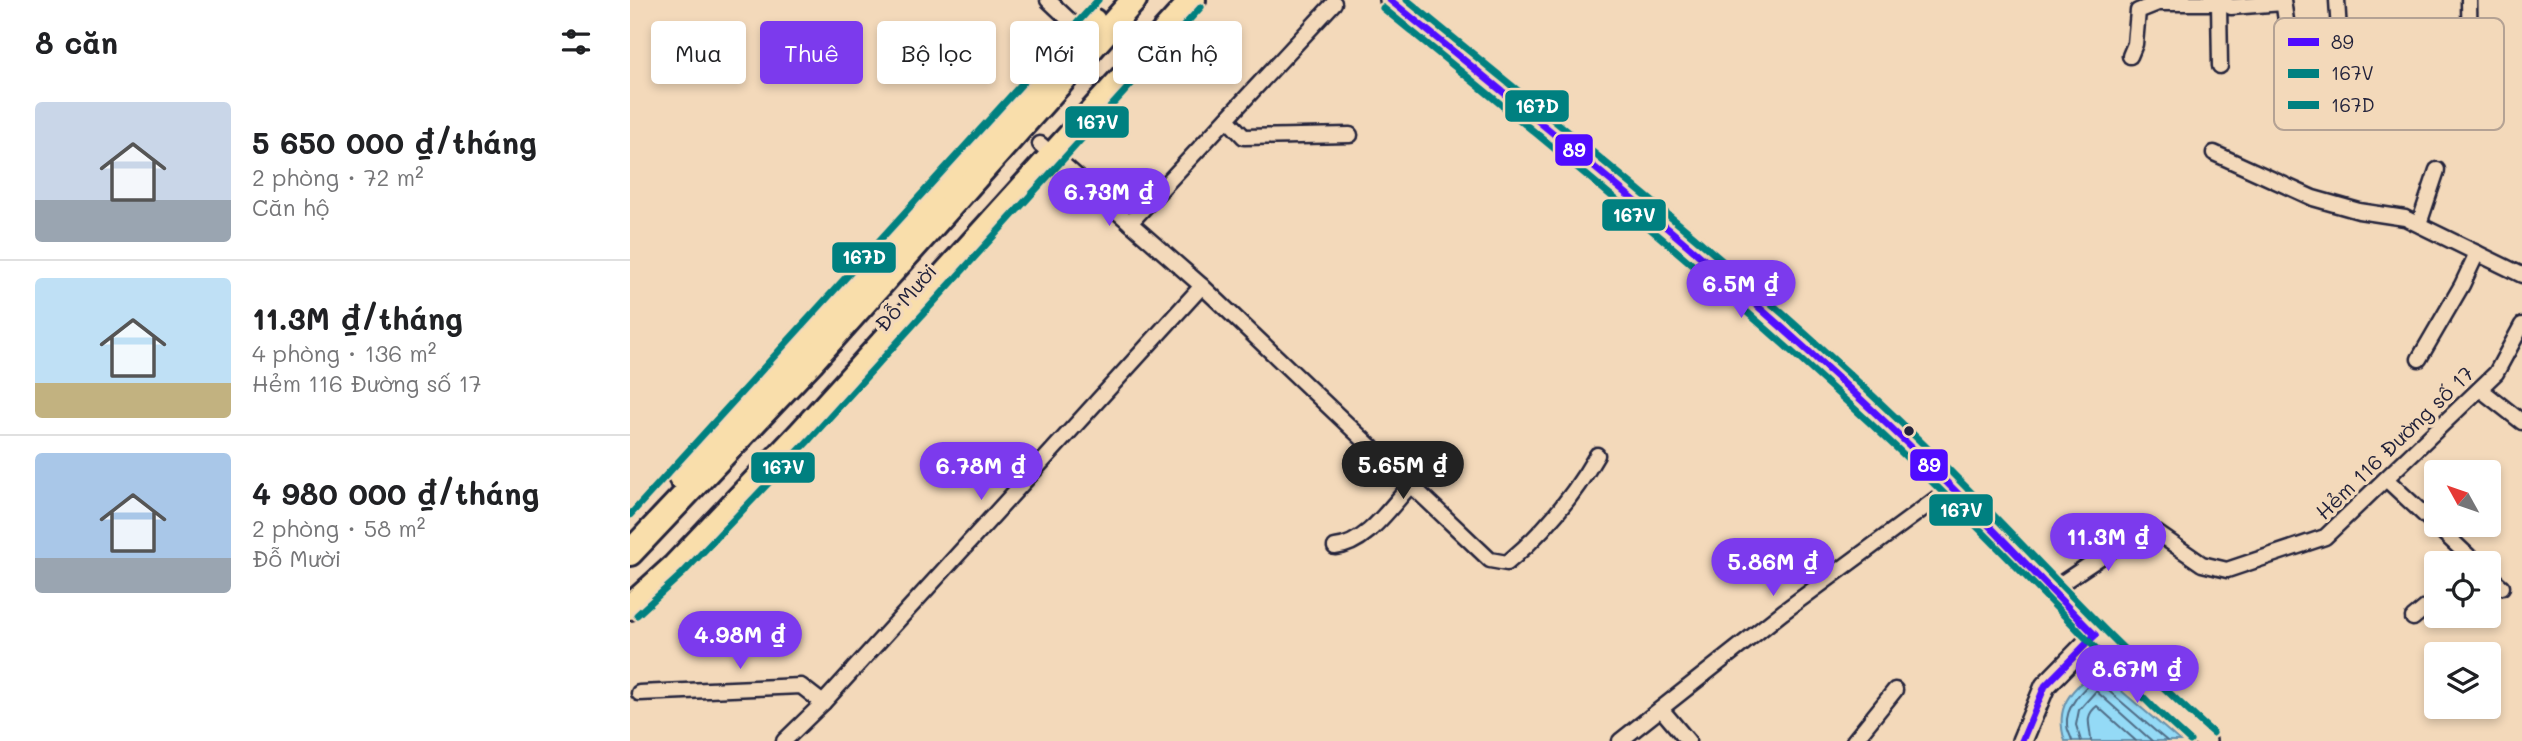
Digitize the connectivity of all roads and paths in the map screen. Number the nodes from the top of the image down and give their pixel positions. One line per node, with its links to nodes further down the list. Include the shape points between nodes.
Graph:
1 (1048, 0): 14 (street)
2 (1112, 0): 15 (highway)
3 (1134, 0): 40 (highway, Đỗ Mười, via 811,362)
4 (1173, 0): 21 (highway, Đỗ Mười)
5 (1193, 0): 21 (highway, Đỗ Mười)
6 (1390, 0): 36 (street, via 1625,191 1786,332)
7 (2337, 0): 12 (street)
8 (2469, 0): 13 (street)
9 (2283, 2): 10 (street, via 2231,7)
10 (2220, 3): 16 (street, via 2158,3 2138,11); 17 (street)
11 (1334, 4): 19 (street)
12 (2338, 18)
13 (2469, 18)
14 (1070, 21)
15 (1094, 21)
16 (2130, 56)
17 (2220, 66)
18 (1037, 84): 37 (highway)
19 (1227, 119): 20 (street, via 1244,137); 24 (street)
20 (1350, 135)
21 (1045, 149): 24 (street); 41 (highway, Đỗ Mười, via 847,364); 43 (highway, Đỗ Mười, via 801,433)
22 (2214, 153): 25 (street, via 2313,198)
23 (2437, 170): 25 (street)
24 (1130, 223): 28 (street)
25 (2419, 224): 26 (street)
26 (2477, 253): 27 (street); 30 (street)
27 (2522, 275)
28 (1202, 286): 35 (street); 49 (street)
29 (2522, 325): 31 (street, Hẻm 116 Đường số 17, via 2510,352)
30 (2419, 359)
31 (2480, 389): 32 (street); 34 (street, Hẻm 116 Đường số 17)
32 (2522, 422)
33 (1597, 455): 35 (street, via 1529,545 1507,563 1490,560)
34 (2386, 479): 39 (street); 42 (street, Hẻm 116 Đường số 17, via 2325,537 2227,570 2202,564 2147,526)
35 (1411, 485): 38 (street, via 1359,539)
36 (1951, 488): 42 (street); 50 (street)
37 (630, 531)
38 (1335, 547)
39 (2463, 551)
40 (630, 553)
41 (630, 587)
42 (2050, 590): 46 (street)
43 (630, 607)
44 (2424, 609): 45 (street)
45 (2413, 618)
46 (2095, 635): 55 (street, via 2045,686); 56 (street)
47 (1895, 690): 54 (street)
48 (639, 693): 49 (street, via 801,686)
49 (823, 703): 51 (street)
50 (1661, 709): 52 (street); 53 (street)
51 (784, 741)
52 (1620, 741)
53 (1688, 741)
54 (1854, 741)
55 (2022, 741)
56 (2206, 741)

